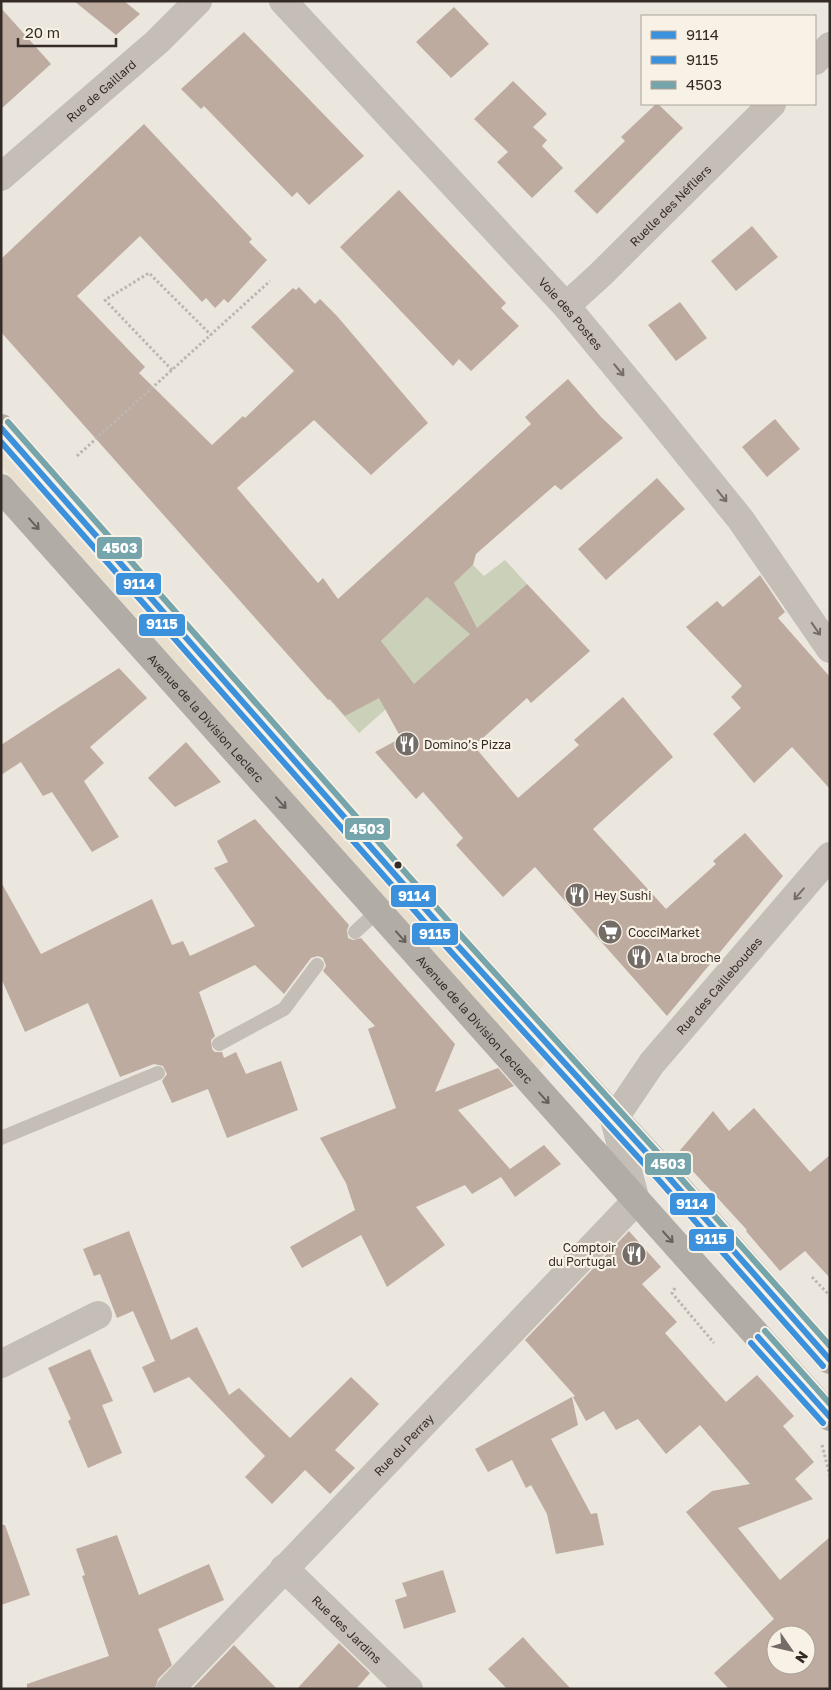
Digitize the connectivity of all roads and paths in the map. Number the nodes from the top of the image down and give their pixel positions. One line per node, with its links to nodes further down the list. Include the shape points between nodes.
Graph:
1 (198, 1): 6 (street, Rue de Gaillard, via 157,42)
2 (283, 1): 8 (street, Voie des Postes)
3 (830, 46): 4 (street)
4 (816, 60)
5 (771, 105): 8 (street, Ruelle des Néfliers)
6 (1, 178)
7 (270, 281): 9 (path)
8 (566, 306): 14 (street, Voie des Postes, one-way to 14, via 740,520)
9 (211, 335): 10 (path); 10 (path, via 149,273 105,300)
10 (172, 370): 12 (path)
11 (1, 428): 21 (main road)
12 (77, 456)
13 (1, 488): 16 (main road, Avenue de la Division Leclerc, one-way to 16)
14 (830, 649)
15 (830, 856): 21 (street, Rue des Cailleboudes, one-way to 21, via 652,1063)
16 (378, 911): 17 (lane); 23 (main road, Avenue de la Division Leclerc, one-way to 23)
17 (355, 932)
18 (317, 965): 19 (lane, via 284,1009)
19 (219, 1044)
20 (158, 1073): 22 (lane)
21 (614, 1119): 23 (street); 29 (main road)
22 (1, 1138)
23 (636, 1201): 31 (main road, Avenue de la Division Leclerc, one-way to 31); 32 (street, Rue du Perray)
24 (812, 1277): 26 (path)
25 (677, 1286): 28 (path, via 672,1293)
26 (830, 1296)
27 (98, 1315): 30 (street)
28 (714, 1343)
29 (830, 1360)
30 (1, 1364)
31 (830, 1417)
32 (284, 1568): 33 (street, Rue du Perray); 34 (street, Rue des Jardins)
33 (170, 1689)
34 (409, 1689)

